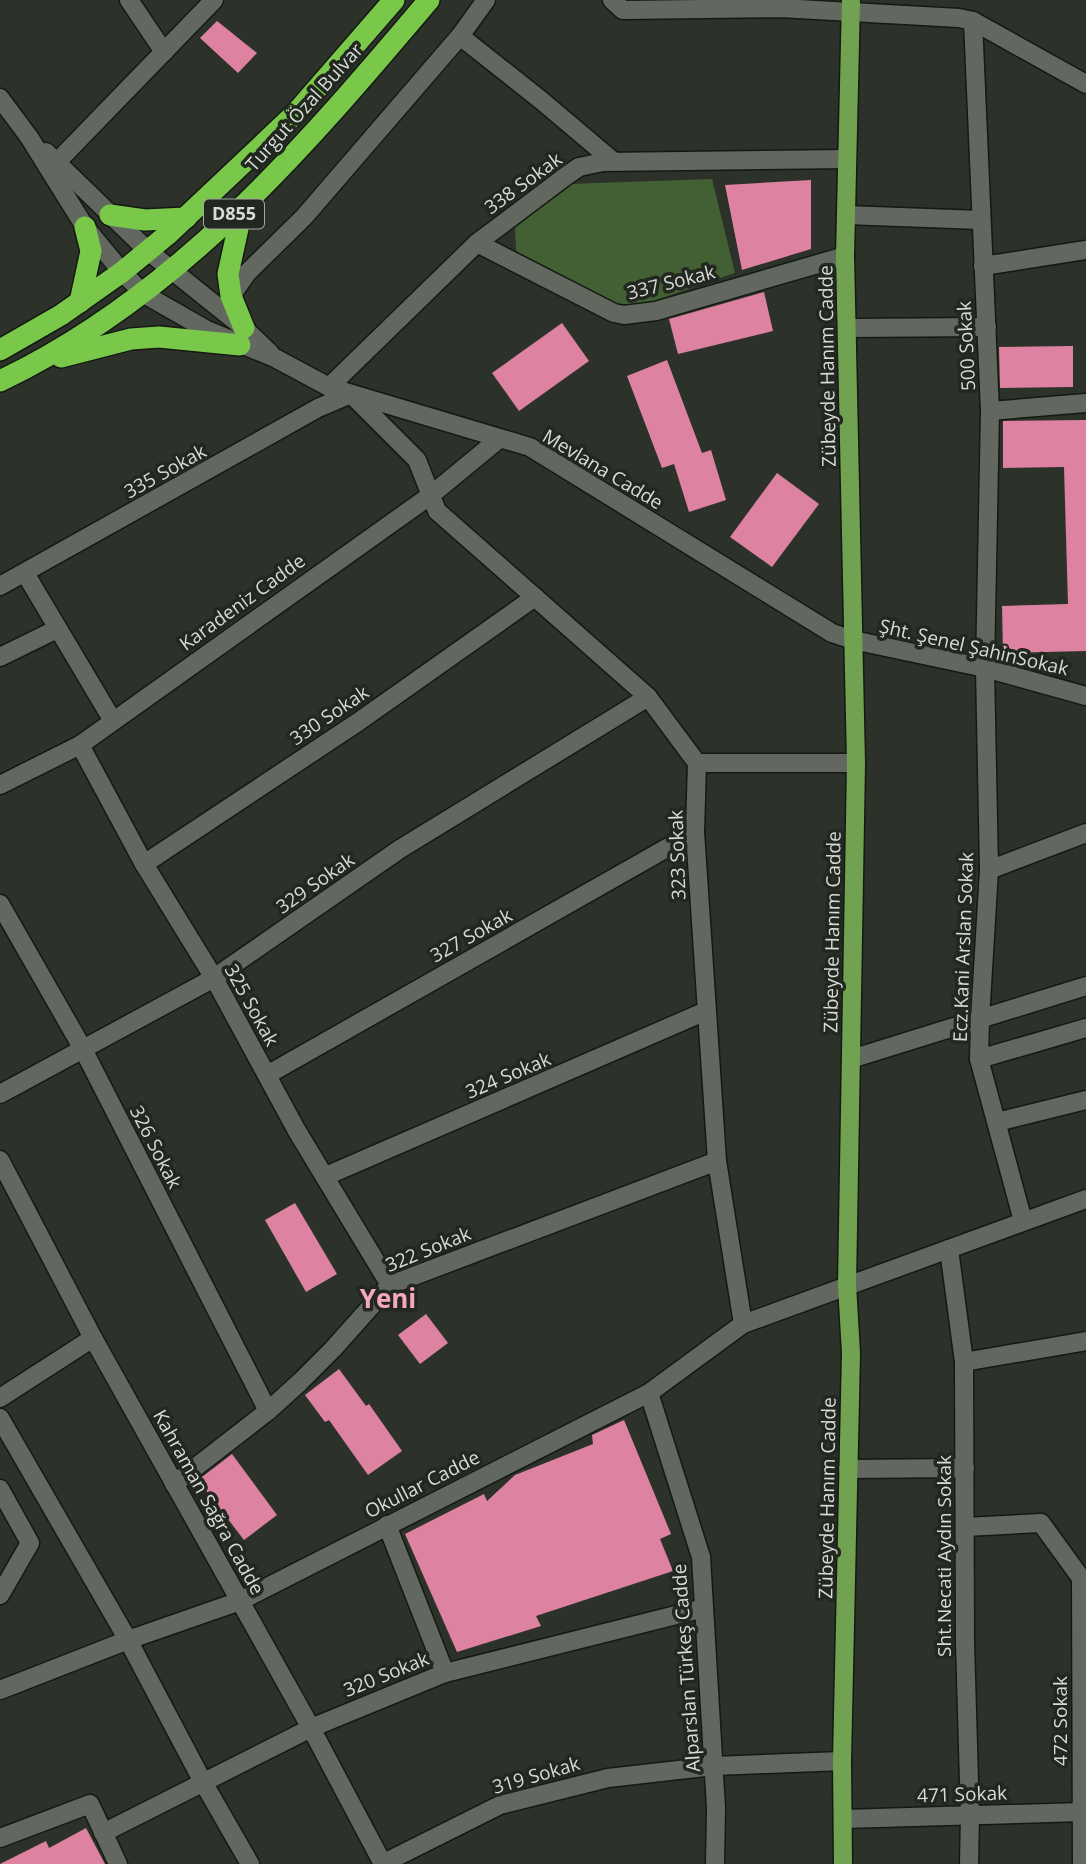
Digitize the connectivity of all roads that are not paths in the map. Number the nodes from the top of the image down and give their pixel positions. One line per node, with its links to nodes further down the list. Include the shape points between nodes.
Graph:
1 (129, 0): 10 (street)
2 (214, 0): 10 (street)
3 (394, 0): 21 (highway, Turgut Özal Bulvar / D855, via 296,113)
4 (429, 0): 18 (highway, Turgut Özal Bulvar / D855, via 320,128)
5 (486, 0): 9 (street)
6 (612, 0): 7 (street, via 623,10)
7 (851, 6): 8 (street); 15 (main road, Zübeyde Hanım Cadde)
8 (973, 21): 11 (street); 22 (street, 500 Sokak)
9 (460, 36): 16 (street); 32 (street)
10 (164, 52): 17 (street)
11 (1086, 84)
12 (0, 98): 13 (street)
13 (7, 123): 14 (street)
14 (29, 137): 17 (street, Mevlana Cadde); 23 (street, Mevlana Cadde)
15 (846, 159): 16 (street, 338 Sokak); 20 (main road, Zübeyde Hanım Cadde)
16 (613, 161): 24 (street, 338 Sokak, via 579,167)
17 (57, 162): 19 (street, Mevlana Cadde)
18 (243, 206): 29 (highway, Turgut Özal Bulvar / D855); 32 (highway, via 228,274)
19 (110, 215): 21 (highway, via 145,220); 26 (street, Mevlana Cadde)
20 (846, 215): 22 (street); 27 (main road, Zübeyde Hanım Cadde)
21 (186, 218): 26 (highway, Turgut Özal Bulvar / D855)
22 (981, 220): 28 (street, 500 Sokak)
23 (85, 227): 30 (street, Mevlana Cadde); 33 (highway, via 91,251)
24 (477, 243): 27 (street, 337 Sokak, via 624,316 656,311); 40 (street, 338 Sokak)
25 (1086, 250): 28 (street)
26 (148, 251): 29 (street, Mevlana Cadde); 30 (highway, Turgut Özal Bulvar / D855)
27 (845, 256): 35 (main road, Zübeyde Hanım Cadde)
28 (983, 265): 34 (street, 500 Sokak)
29 (172, 271): 31 (highway, Turgut Özal Bulvar / D855); 36 (street, Mevlana Cadde)
30 (122, 272): 31 (street, Mevlana Cadde); 33 (highway, Turgut Özal Bulvar / D855)
31 (144, 294): 36 (street, Mevlana Cadde, via 207,330); 38 (highway, Turgut Özal Bulvar / D855)
32 (231, 296): 36 (highway)
33 (80, 302): 37 (highway, Turgut Özal Bulvar / D855)
34 (987, 327): 35 (street); 43 (street, 500 Sokak)
35 (847, 328): 50 (main road, Zübeyde Hanım Cadde)
36 (242, 337): 38 (highway, via 131,339); 40 (street, Mevlana Cadde)
37 (0, 350)
38 (42, 361): 39 (highway, Turgut Özal Bulvar / D855)
39 (0, 381)
40 (329, 387): 41 (street, Mevlana Cadde)
41 (351, 394): 44 (street, Mevlana Cadde); 45 (street, via 416,460); 46 (street, 335 Sokak, via 318,408)
42 (1086, 403): 43 (street)
43 (990, 411): 52 (street, 500 Sokak)
44 (499, 439): 45 (street, Karadeniz Cadde); 50 (street, Mevlana Cadde, via 530,447 832,633)
45 (431, 495): 48 (street, via 437,510); 55 (street, Karadeniz Cadde)
46 (25, 573): 47 (street, 335 Sokak); 49 (street)
47 (0, 586)
48 (534, 597): 54 (street); 62 (street, 330 Sokak, via 358,722)
49 (57, 629): 51 (street); 55 (street)
50 (853, 640): 52 (street, Şht. Şenel ŞahinSokak); 57 (main road, Zübeyde Hanım Cadde)
51 (0, 657)
52 (985, 668): 53 (street, Şht. Şenel ŞahinSokak); 63 (street, Ecz.Kani Arslan Sokak)
53 (1086, 696)
54 (648, 698): 58 (street); 65 (street, 329 Sokak, via 400,849)
55 (113, 721): 56 (street, Karadeniz Cadde)
56 (80, 745): 59 (street, Karadeniz Cadde); 62 (street, 325 Sokak)
57 (856, 762): 58 (street); 71 (main road, Zübeyde Hanım Cadde)
58 (697, 763): 60 (street, 323 Sokak)
59 (0, 785)
60 (695, 832): 67 (street, 323 Sokak); 73 (street, 327 Sokak)
61 (1086, 833): 63 (street)
62 (144, 864): 65 (street, 325 Sokak)
63 (989, 870): 68 (street, Ecz.Kani Arslan Sokak)
64 (0, 904): 70 (street, 326 Sokak)
65 (214, 978): 70 (street, 329 Sokak); 73 (street, 325 Sokak)
66 (1086, 986): 68 (street)
67 (706, 1011): 78 (street, 323 Sokak); 79 (street, 324 Sokak)
68 (979, 1019): 71 (street); 72 (street, Ecz.Kani Arslan Sokak)
69 (1086, 1028): 72 (street)
70 (83, 1049): 74 (street, 329 Sokak); 91 (street, 326 Sokak)
71 (851, 1059): 84 (main road, Zübeyde Hanım Cadde)
72 (979, 1059): 76 (street, Ecz.Kani Arslan Sokak)
73 (267, 1075): 79 (street, 325 Sokak)
74 (0, 1094)
75 (1086, 1100): 76 (street)
76 (997, 1122): 81 (street, Ecz.Kani Arslan Sokak)
77 (0, 1160): 86 (street, Kahraman Sağra Cadde)
78 (717, 1161): 83 (street, 322 Sokak); 85 (street, 323 Sokak)
79 (326, 1176): 83 (street, 325 Sokak)
80 (1086, 1199): 81 (street)
81 (1023, 1221): 82 (street)
82 (949, 1249): 84 (street); 88 (street, Sht.Necati Aydın Sokak)
83 (390, 1285): 91 (street, 322 Sokak, via 333,1349)
84 (847, 1285): 85 (street); 94 (main road, Zübeyde Hanım Cadde)
85 (743, 1324): 89 (street)
86 (93, 1338): 90 (street); 95 (street, Kahraman Sağra Cadde)
87 (1083, 1348): 88 (street)
88 (964, 1362): 93 (street, Sht.Necati Aydın Sokak)
89 (650, 1396): 98 (street); 102 (street, Alparslan Türkeş Cadde, via 702,1557)
90 (0, 1398)
91 (268, 1411): 95 (street, 322 Sokak)
92 (0, 1418): 103 (street)
93 (965, 1468): 94 (street); 97 (street, Sht.Necati Aydın Sokak)
94 (848, 1469): 107 (main road, Zübeyde Hanım Cadde)
95 (174, 1484): 101 (street, Kahraman Sağra Cadde)
96 (0, 1489): 100 (street, via 30,1543)
97 (965, 1527): 99 (street, via 1041,1523); 111 (street, Sht.Necati Aydın Sokak)
98 (388, 1528): 101 (street); 104 (street)
99 (1083, 1581): 110 (street, 472 Sokak)
100 (0, 1595)
101 (242, 1605): 103 (street); 106 (street, Kahraman Sağra Cadde)
102 (704, 1608): 104 (street, 320 Sokak); 108 (street, Alparslan Türkeş Cadde)
103 (128, 1640): 105 (street); 109 (street)
104 (445, 1673): 106 (street, 320 Sokak)
105 (0, 1690)
106 (310, 1728): 109 (street, 320 Sokak); 117 (street, Kahraman Sağra Cadde)
107 (842, 1761): 108 (street, 319 Sokak); 112 (main road, Zübeyde Hanım Cadde)
108 (713, 1766): 117 (street, 319 Sokak, via 608,1777 500,1805); 118 (street, Alparslan Türkeş Cadde)
109 (203, 1782): 113 (street, 320 Sokak); 116 (street)
110 (1082, 1812): 111 (street, 471 Sokak); 121 (street, 472 Sokak)
111 (970, 1815): 112 (street, 471 Sokak); 120 (street, Sht.Necati Aydın Sokak)
112 (843, 1819): 119 (main road, Zübeyde Hanım Cadde)
113 (103, 1833): 114 (street, via 90,1804); 115 (street)
114 (0, 1838)
115 (118, 1864)
116 (250, 1864)
117 (383, 1864)
118 (715, 1864)
119 (843, 1864)
120 (969, 1864)
121 (1082, 1864)

